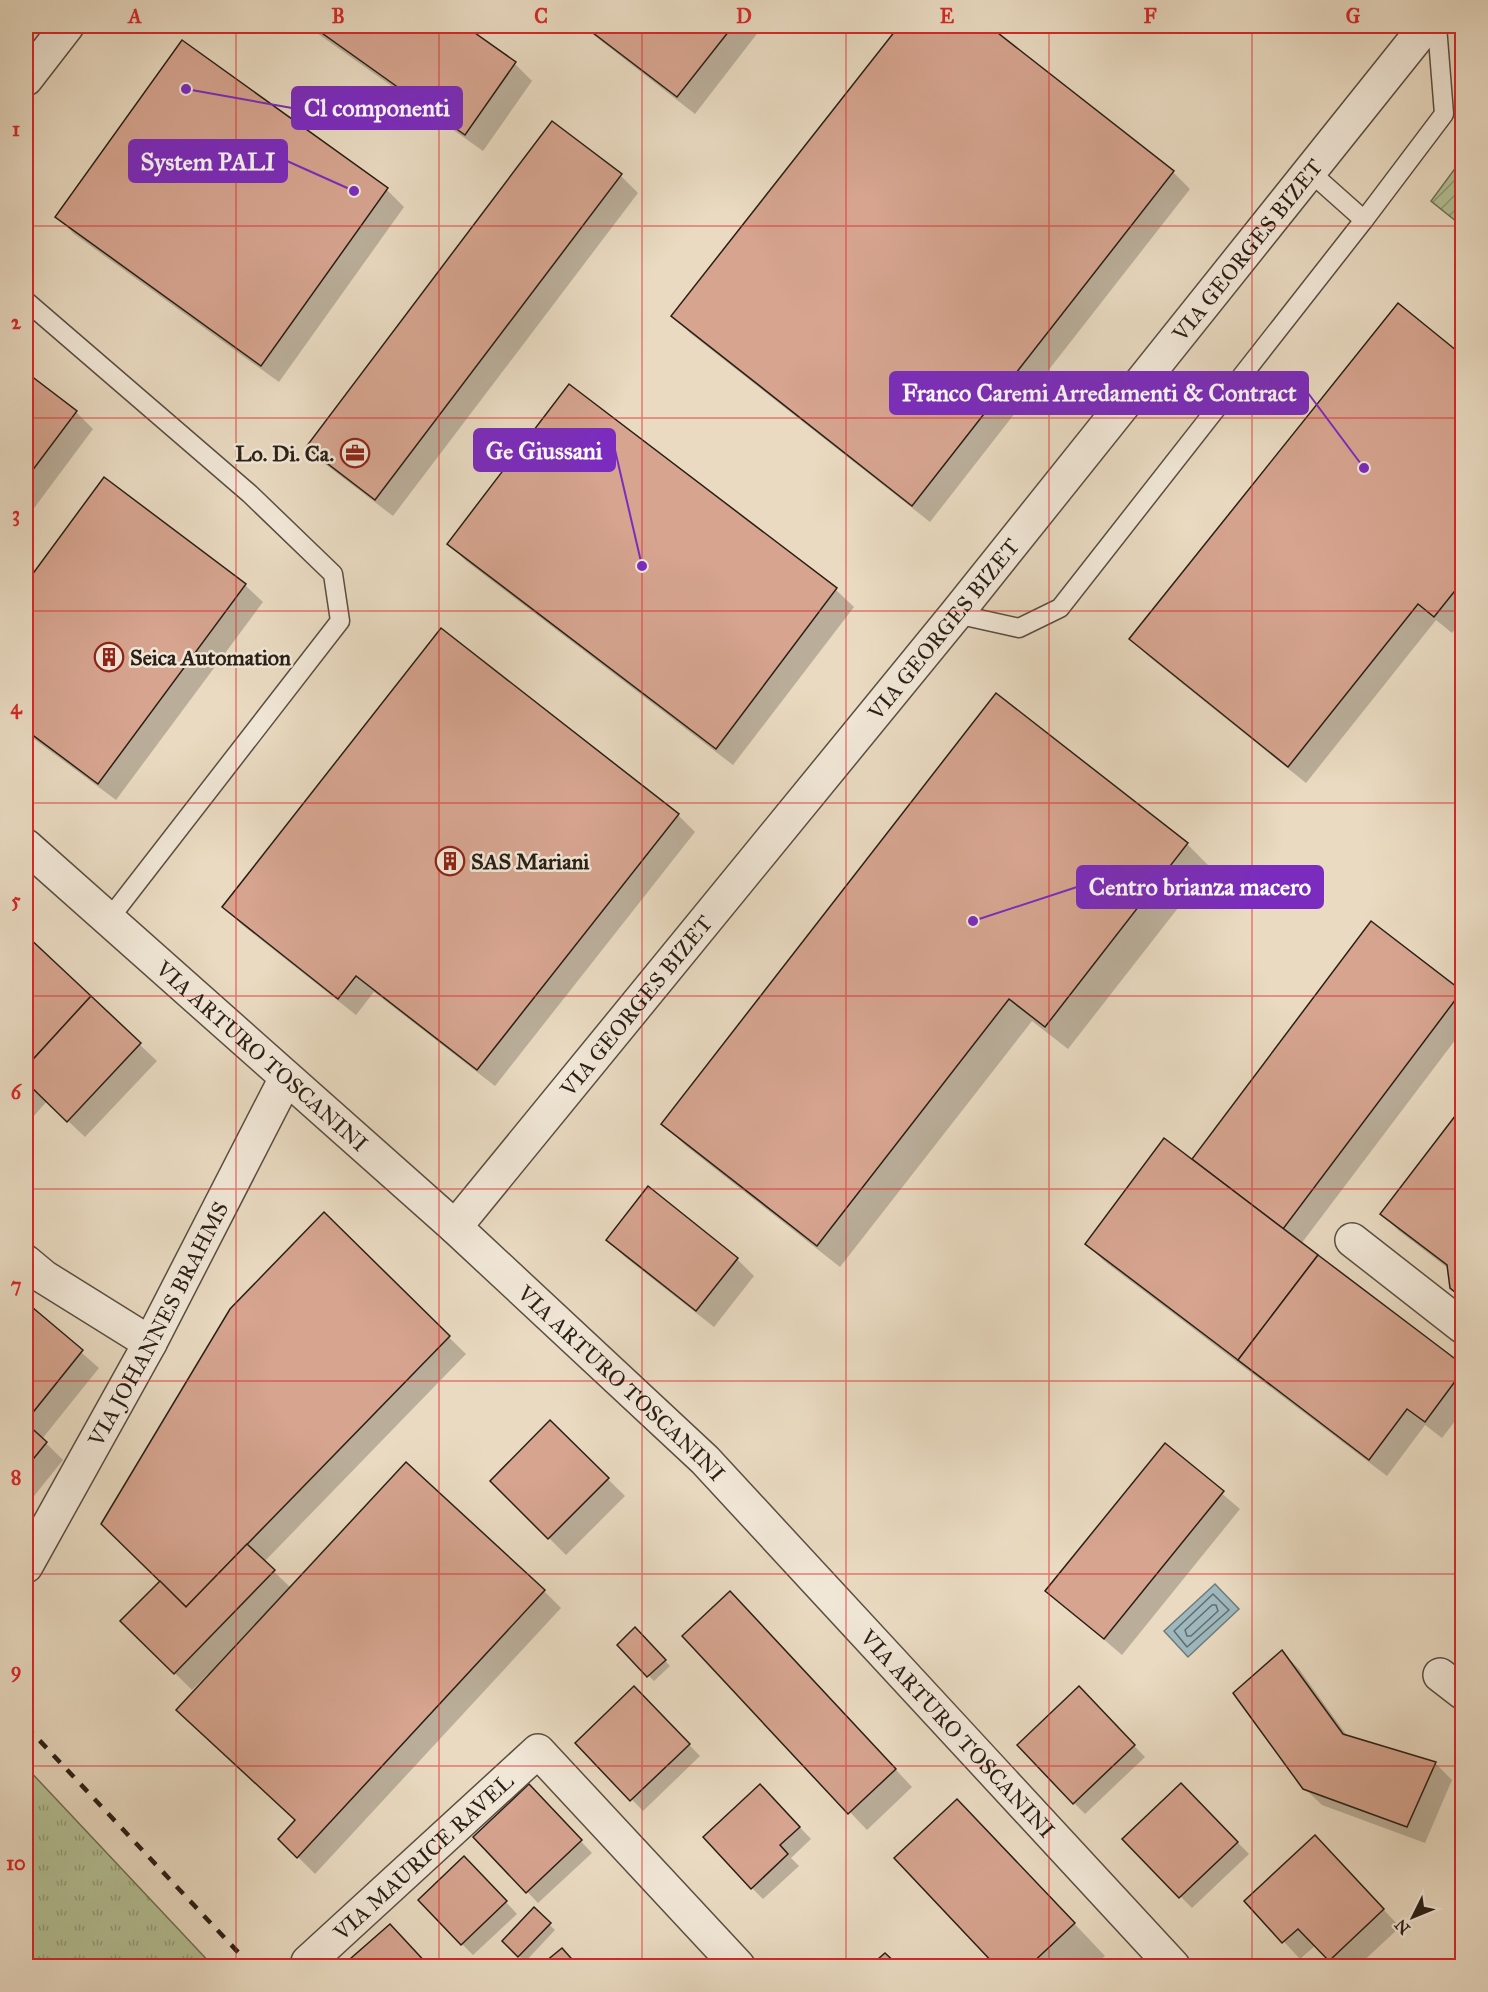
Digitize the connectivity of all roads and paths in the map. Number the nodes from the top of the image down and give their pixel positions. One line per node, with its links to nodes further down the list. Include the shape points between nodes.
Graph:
1 (67, 26): 4 (street)
2 (1426, 26): 5 (street, VIA GEORGES BIZET)
3 (1437, 26): 6 (lane, via 1444,114)
4 (26, 79)
5 (1309, 171): 6 (lane); 8 (street, VIA GEORGES BIZET)
6 (1364, 220): 8 (lane, via 1060,608 1020,628)
7 (26, 301): 10 (lane, via 250,494 333,574 340,621)
8 (956, 614): 12 (street, VIA GEORGES BIZET)
9 (26, 846): 10 (street, VIA ARTURO TOSCANINI)
10 (109, 919): 11 (street, VIA ARTURO TOSCANINI)
11 (286, 1078): 12 (street, VIA ARTURO TOSCANINI); 16 (street, VIA JOHANNES BRAHMS)
12 (455, 1227): 20 (street, VIA ARTURO TOSCANINI, via 705,1460)
13 (1352, 1240): 15 (street)
14 (26, 1262): 16 (street)
15 (1462, 1326)
16 (150, 1343): 17 (street, VIA JOHANNES BRAHMS)
17 (26, 1566)
18 (310, 1964): 19 (street, VIA MAURICE RAVEL, via 538,1751)
19 (738, 1966)
20 (1173, 1966)

